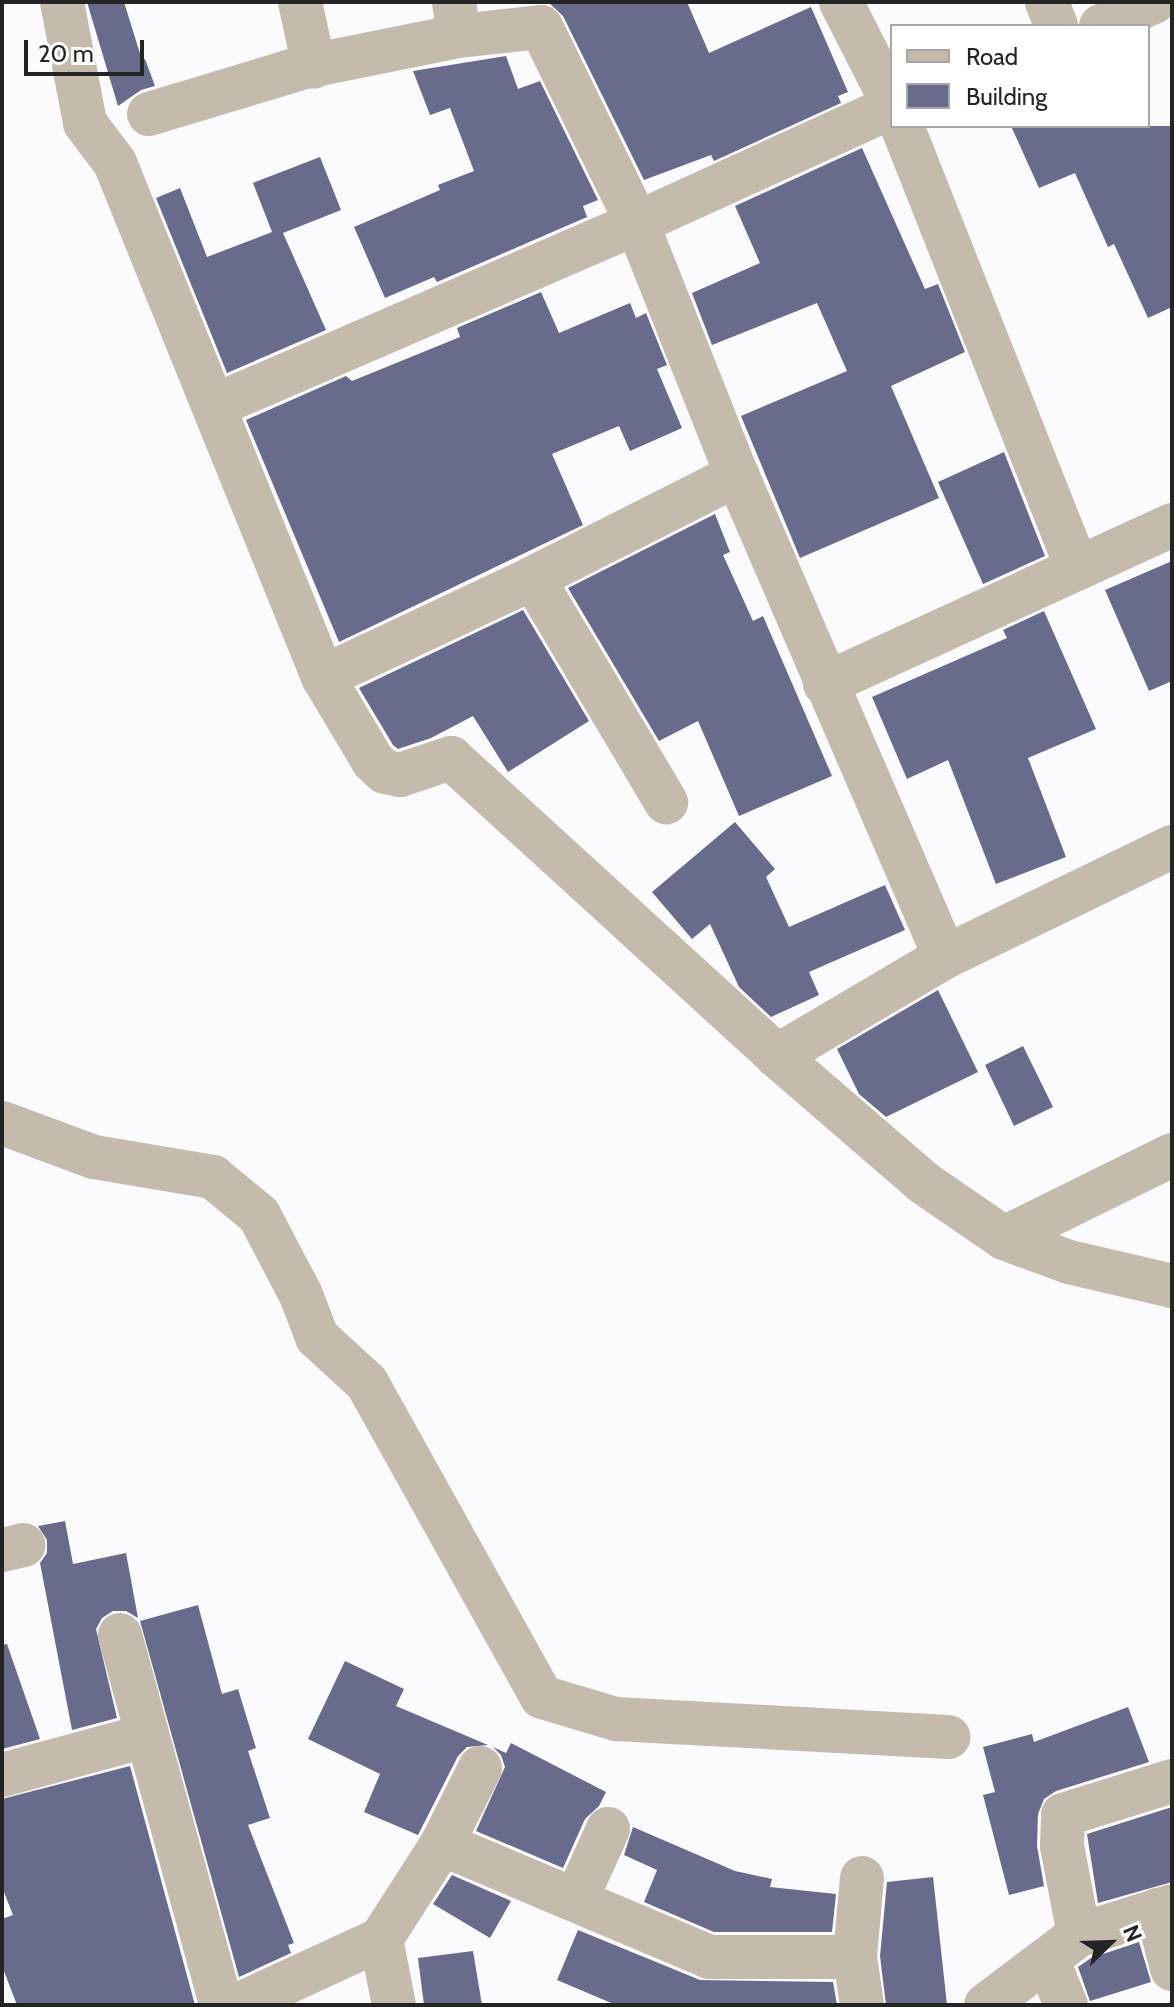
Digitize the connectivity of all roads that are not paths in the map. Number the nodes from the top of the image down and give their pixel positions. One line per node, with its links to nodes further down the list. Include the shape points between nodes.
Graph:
1 (62, 2): 17 (street, via 85,123 115,163)
2 (300, 2): 11 (street)
3 (841, 2): 12 (street)
4 (1047, 2): 9 (street)
5 (1154, 2): 10 (street)
6 (1165, 2): 8 (street)
7 (456, 19): 11 (street); 16 (street, via 541,27)
8 (1172, 20)
9 (1055, 24)
10 (1105, 24)
11 (314, 66): 14 (street)
12 (890, 100)
13 (890, 105): 16 (street)
14 (149, 114)
15 (903, 128): 20 (street)
16 (637, 223): 17 (street); 18 (street)
17 (214, 406): 22 (street)
18 (737, 475): 21 (street); 23 (street)
19 (1172, 525): 20 (street)
20 (1077, 568): 23 (street)
21 (533, 578): 22 (street); 24 (street)
22 (323, 677): 27 (street, via 373,761 385,772 400,775 451,758)
23 (825, 684): 26 (street)
24 (666, 802)
25 (1172, 847): 26 (street)
26 (945, 957): 27 (street)
27 (777, 1056): 30 (street, via 924,1183)
28 (2, 1123): 34 (street, via 94,1157 213,1177 259,1215 317,1337 367,1383 542,1697 616,1719)
29 (1172, 1155): 30 (street)
30 (1004, 1238): 31 (street, via 1069,1262)
31 (1172, 1286)
32 (120, 1635): 33 (street)
33 (146, 1736): 36 (street); 47 (street)
34 (949, 1737)
35 (480, 1768): 39 (street)
36 (2, 1775)
37 (1172, 1781): 44 (street, via 1063,1815)
38 (608, 1829): 41 (street)
39 (442, 1844): 41 (street); 43 (street)
40 (862, 1878): 45 (street)
41 (576, 1900): 45 (street, via 709,1957)
42 (1164, 1908): 44 (street); 46 (street)
43 (381, 1939): 48 (street); 49 (street)
44 (1063, 1948): 51 (street); 52 (street)
45 (855, 1957): 50 (street)
46 (1172, 1969)
47 (221, 2005)
48 (238, 2005)
49 (394, 2005)
50 (862, 2005)
51 (986, 2005)
52 (1066, 2005)

